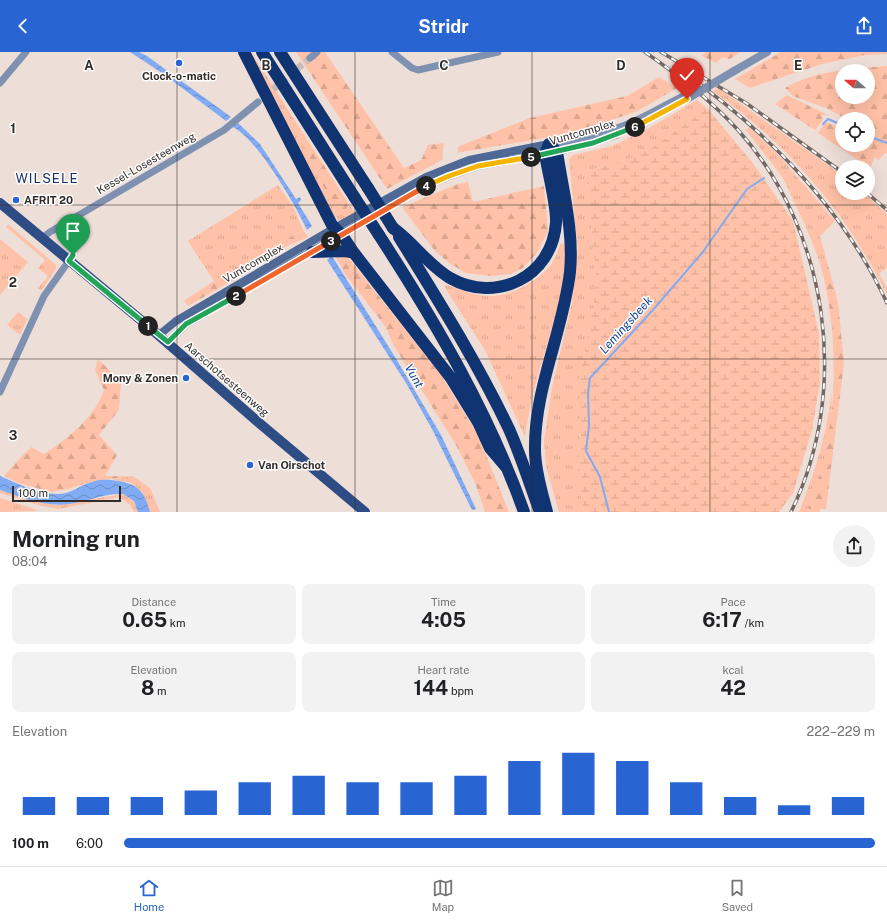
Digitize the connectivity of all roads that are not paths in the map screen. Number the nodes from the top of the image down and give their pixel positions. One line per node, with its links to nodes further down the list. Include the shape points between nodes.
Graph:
1 (26, 52): 12 (street)
2 (244, 52): 19 (highway)
3 (262, 52): 25 (highway, bridge, via 443,338 474,393)
4 (280, 52): 17 (highway, bridge)
5 (317, 52): 10 (street)
6 (392, 52): 7 (street, via 418,70)
7 (498, 52)
8 (758, 52): 11 (street, Vuntcomplex)
9 (767, 52): 11 (street, Vuntcomplex)
10 (310, 58)
11 (732, 69): 14 (street, Vuntcomplex, bridge, via 642,124 615,135)
12 (0, 83)
13 (258, 102): 18 (street, Kessel-Losesteenweg, via 224,130)
14 (550, 150): 16 (main road, Vuntcomplex, via 486,156 455,164); 17 (highway, via 556,222 553,239 546,258 520,280 503,288 488,289 451,278 432,265); 19 (main road, Vuntcomplex, via 478,166 421,188); 29 (highway, via 569,221 571,250 567,291 535,435 537,471)
15 (0, 203): 18 (main road, Aarschotsesteenweg)
16 (359, 214): 19 (main road); 19 (main road, Vuntcomplex)
17 (394, 228): 28 (highway, via 456,328 486,383 510,431)
18 (42, 238): 21 (main road, Aarschotsesteenweg)
19 (346, 238): 20 (main road, Vuntcomplex); 20 (highway, via 345,251); 22 (main road, Vuntcomplex, via 176,321); 25 (highway, via 451,378 478,422 490,448)
20 (312, 252): 23 (main road, Vuntcomplex, via 186,324)
21 (71, 258): 22 (main road, Aarschotsesteenweg); 24 (street, via 44,296)
22 (159, 336): 23 (main road, Aarschotsesteenweg)
23 (168, 342): 26 (main road, Aarschotsesteenweg)
24 (1, 387)
25 (507, 468): 27 (highway)
26 (365, 512)
27 (524, 512)
28 (540, 512)
29 (547, 512)

